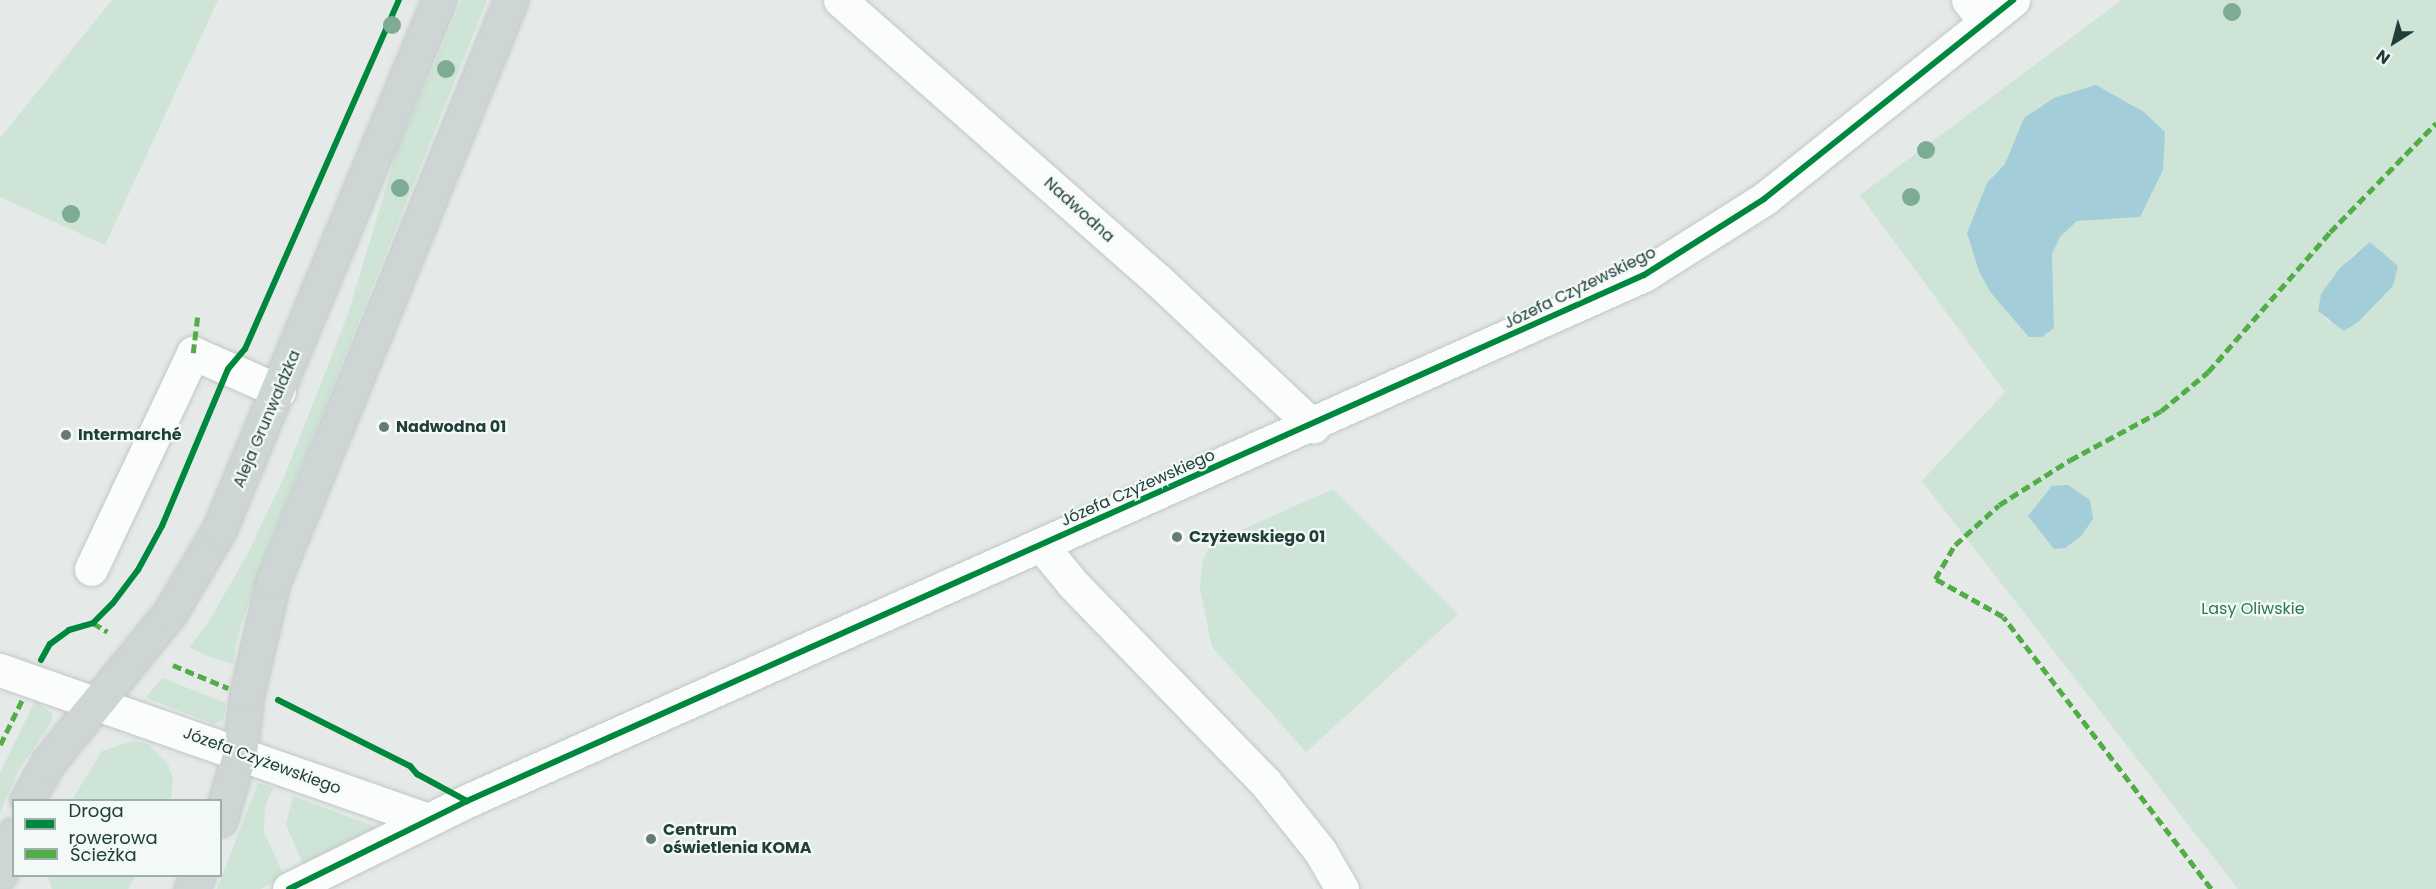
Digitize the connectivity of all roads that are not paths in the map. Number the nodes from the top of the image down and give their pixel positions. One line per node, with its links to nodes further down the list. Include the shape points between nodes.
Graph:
1 (439, 0): 6 (main road, Aleja Grunwaldzka)
2 (511, 0): 12 (main road, via 273,582 247,693)
3 (840, 0): 7 (street, Nadwodna, via 1159,281)
4 (2013, 0): 5 (street, Józefa Czyżewskiego)
5 (1976, 11): 7 (street, Józefa Czyżewskiego, via 1820,156 1702,241 1605,294)
6 (279, 391): 9 (street, via 193,353); 11 (main road, Aleja Grunwaldzka, via 219,530 169,614)
7 (1313, 426): 8 (street, Józefa Czyżewskiego)
8 (1041, 545): 15 (street, Józefa Czyżewskiego); 19 (street, via 1073,584 1265,782 1320,851)
9 (91, 569)
10 (0, 670): 11 (street, Józefa Czyżewskiego)
11 (96, 702): 12 (street, Józefa Czyżewskiego); 13 (main road, Aleja Grunwaldzka, via 49,761)
12 (240, 752): 14 (main road); 15 (street, Józefa Czyżewskiego)
13 (28, 799)
14 (222, 813)
15 (428, 820): 18 (street, Józefa Czyżewskiego)
16 (12, 840): 17 (main road)
17 (0, 874)
18 (290, 889)
19 (1342, 889)

